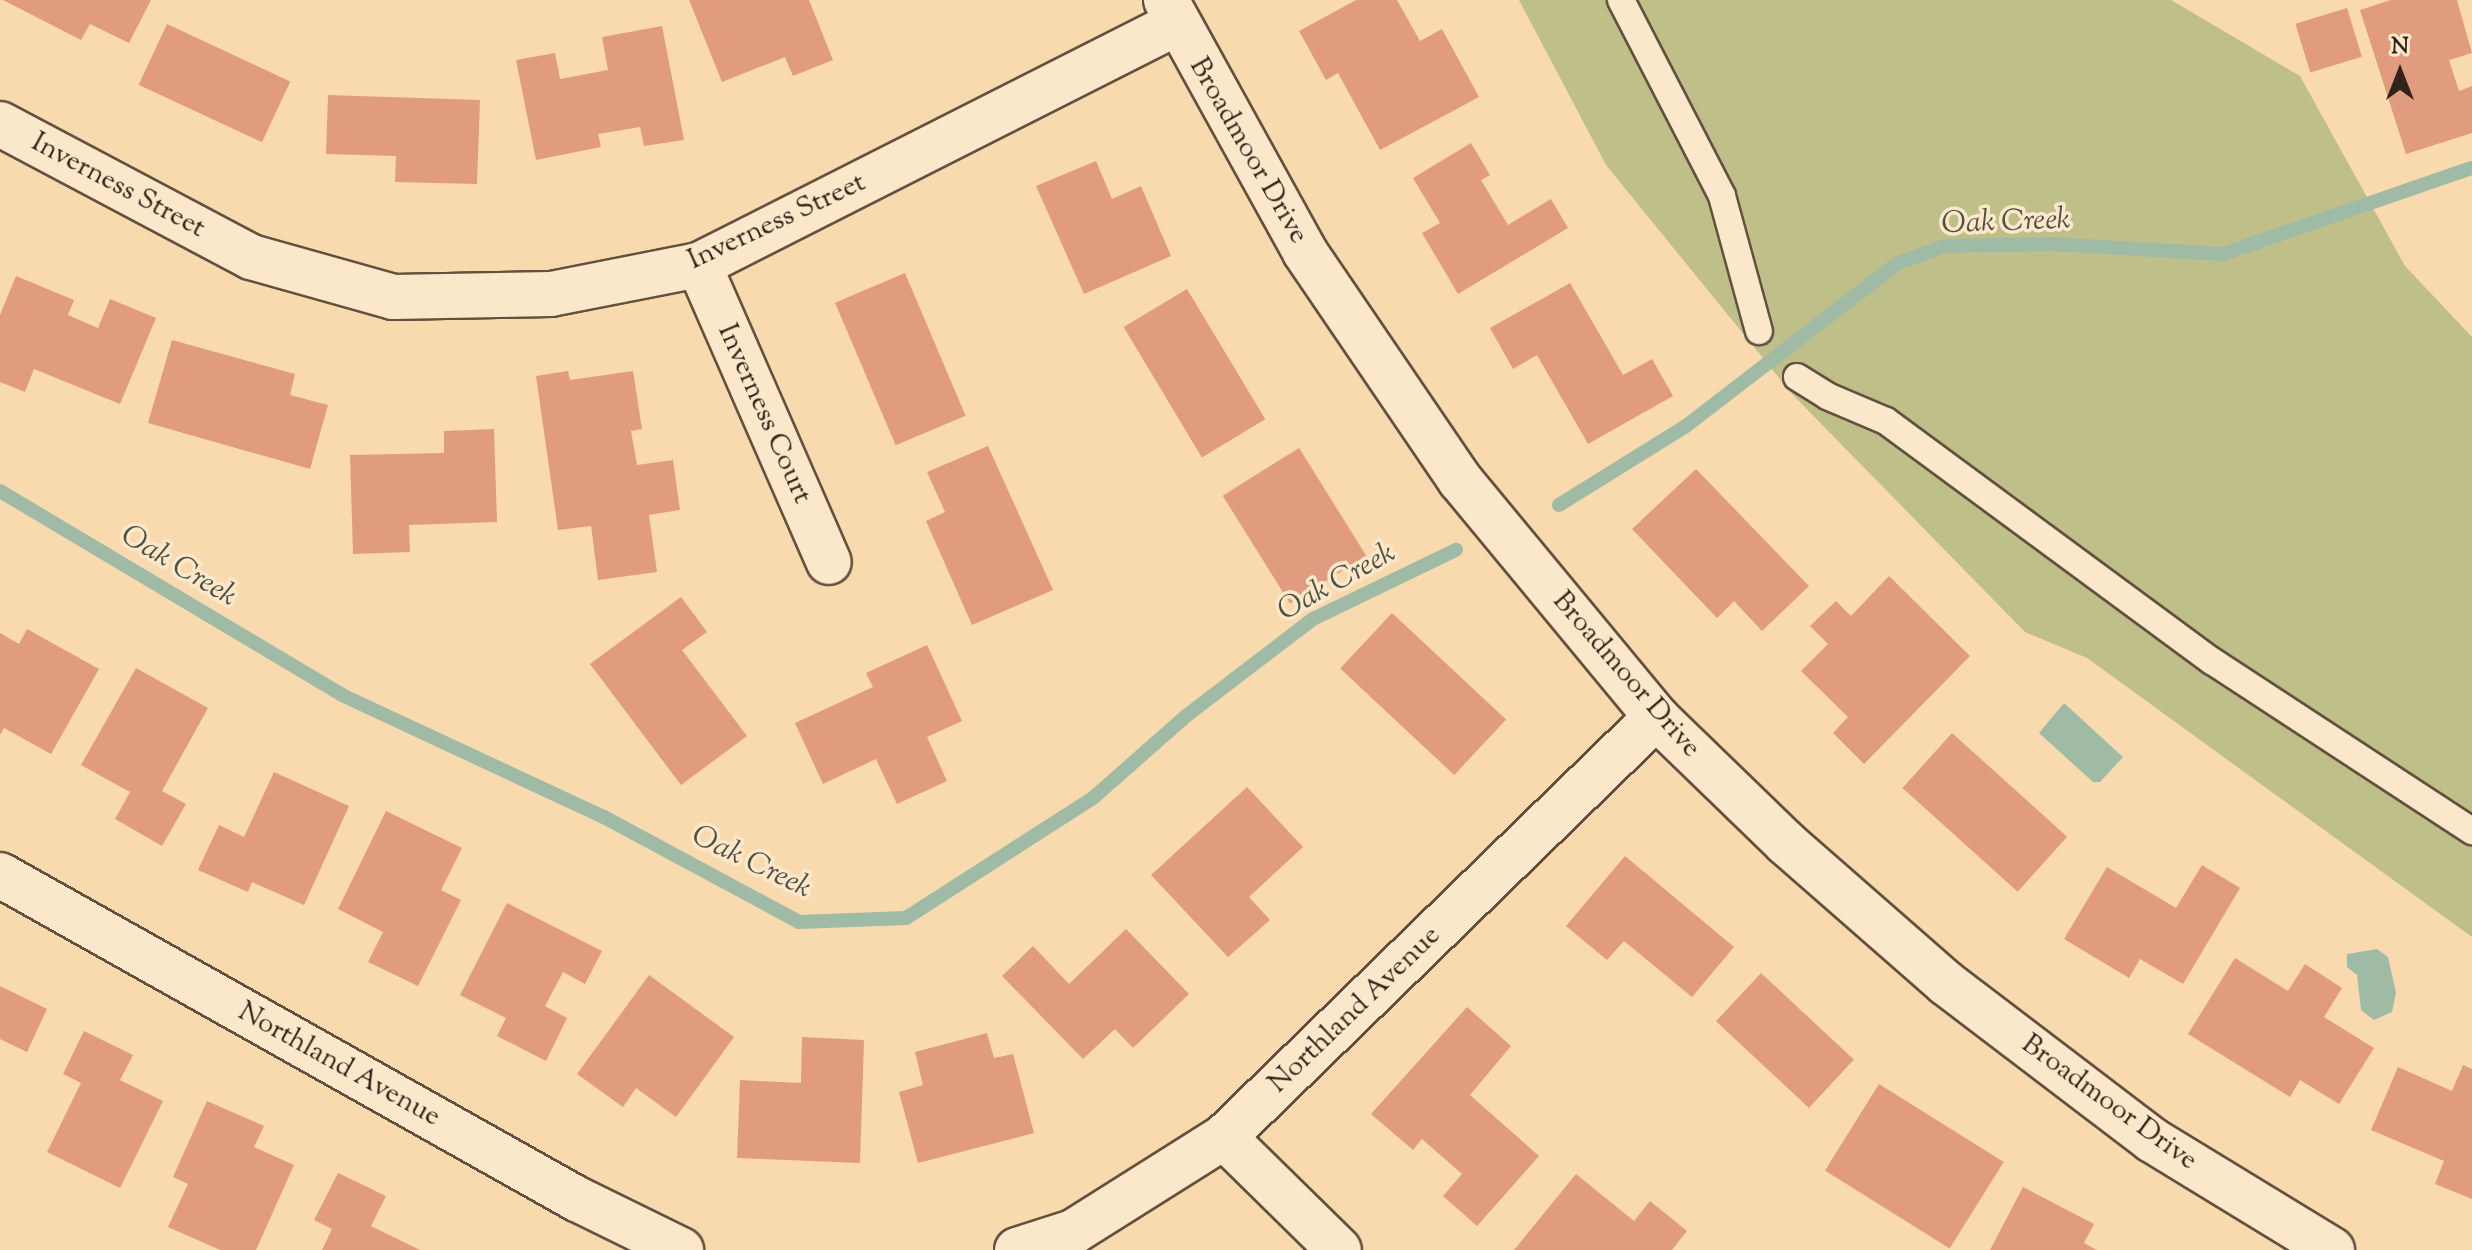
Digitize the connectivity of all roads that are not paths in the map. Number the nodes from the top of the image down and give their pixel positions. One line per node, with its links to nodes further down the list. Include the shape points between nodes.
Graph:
1 (1621, 0): 5 (lane, via 1722,196 1742,253)
2 (1171, 12): 4 (street, Inverness Street); 8 (street, Broadmoor Drive, via 1305,252 1460,480)
3 (0, 124): 4 (street, Inverness Street, via 251,257 393,297 551,294)
4 (699, 265): 7 (street, Inverness Court)
5 (1759, 331)
6 (1797, 377): 9 (lane, via 1886,421 2212,661)
7 (829, 562)
8 (1656, 717): 11 (street, Northland Avenue); 15 (street, Broadmoor Drive, via 1786,843 1946,983 2152,1140)
9 (2472, 831)
10 (0, 875): 12 (street, Northland Avenue, via 577,1199)
11 (1224, 1137): 13 (street, Northland Avenue, via 1073,1232); 14 (street)
12 (681, 1250)
13 (1017, 1250)
14 (1339, 1250)
15 (2332, 1250)

